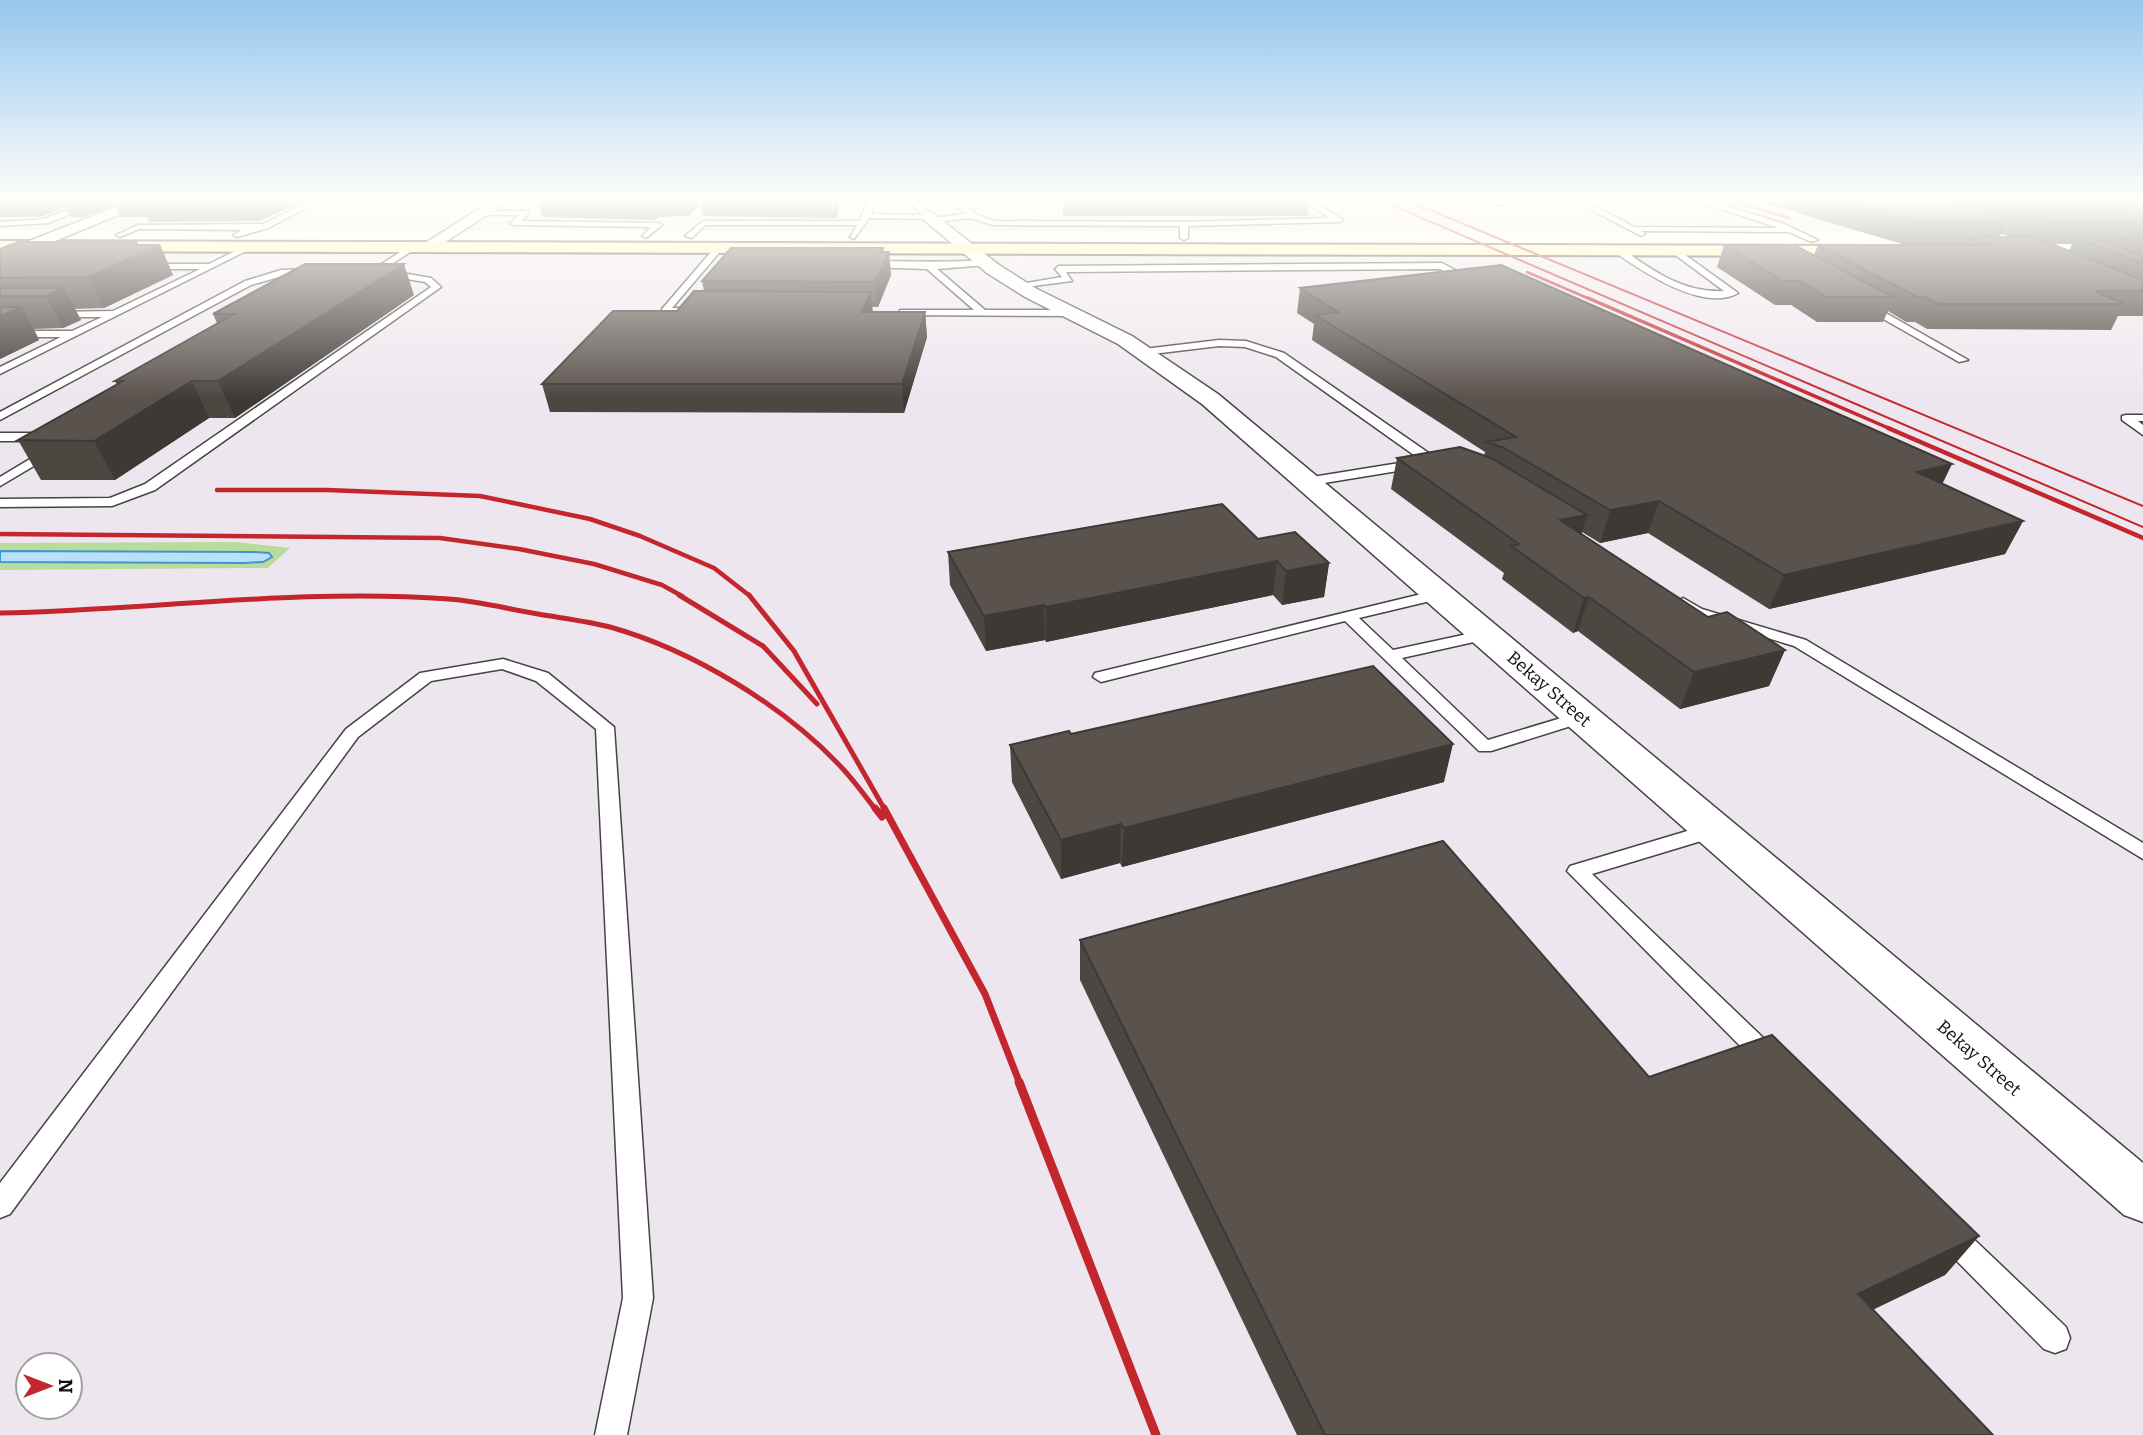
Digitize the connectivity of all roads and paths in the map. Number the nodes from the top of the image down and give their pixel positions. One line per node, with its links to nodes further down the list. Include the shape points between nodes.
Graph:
1 (386, 265): 11 (lane)
2 (705, 265): 17 (lane, via 665,311)
3 (921, 265): 10 (lane)
4 (933, 265): 10 (lane)
5 (996, 265): 15 (street, Bekay Street)
6 (1641, 265): 7 (lane, via 1672,285 1710,296 1733,293)
7 (1694, 265)
8 (144, 266): 9 (lane)
9 (213, 266): 22 (lane)
10 (930, 267): 19 (lane)
11 (375, 271): 13 (lane); 36 (lane, via 428,280 437,288 150,486 112,502)
12 (321, 272): 28 (lane, via 281,273 248,284)
13 (362, 272)
14 (1471, 281): 15 (lane, via 1443,266 1059,269 1069,279)
15 (1018, 285): 20 (street, Bekay Street)
16 (1854, 299): 26 (lane)
17 (706, 311)
18 (886, 312): 19 (lane)
19 (982, 312): 20 (lane)
20 (1071, 313): 25 (street, Bekay Street)
21 (38, 314): 22 (lane)
22 (115, 314): 24 (lane)
23 (0, 334): 24 (lane)
24 (75, 334): 27 (lane)
25 (1144, 352): 32 (lane, via 1219,343 1246,344 1280,355); 35 (street, Bekay Street, via 1210,399)
26 (1962, 360)
27 (0, 371)
28 (0, 416)
29 (2143, 418): 30 (lane, via 2126,418)
30 (2143, 431)
31 (0, 437): 34 (lane, via 62,440)
32 (1432, 462): 33 (lane); 35 (lane)
33 (1458, 471)
34 (0, 482)
35 (1306, 482): 37 (street, Bekay Street)
36 (0, 503)
37 (1438, 595): 39 (lane); 40 (street, Bekay Street)
38 (1674, 598): 45 (lane, via 1698,612 1800,643)
39 (1348, 616): 41 (lane); 42 (lane)
40 (1486, 635): 41 (lane); 43 (street, Bekay Street)
41 (1390, 656): 43 (lane, via 1485,747)
42 (1101, 677)
43 (1581, 717): 44 (street, Bekay Street)
44 (1714, 830): 46 (lane, via 1577,872); 47 (street, Bekay Street)
45 (2143, 852)
46 (1786, 1075)
47 (2143, 1197)
48 (0, 1205): 51 (lane, via 352,733 426,677 503,664 542,677 605,727 638,1298)
49 (1935, 1221): 50 (lane)
50 (2055, 1338)
51 (611, 1435)

